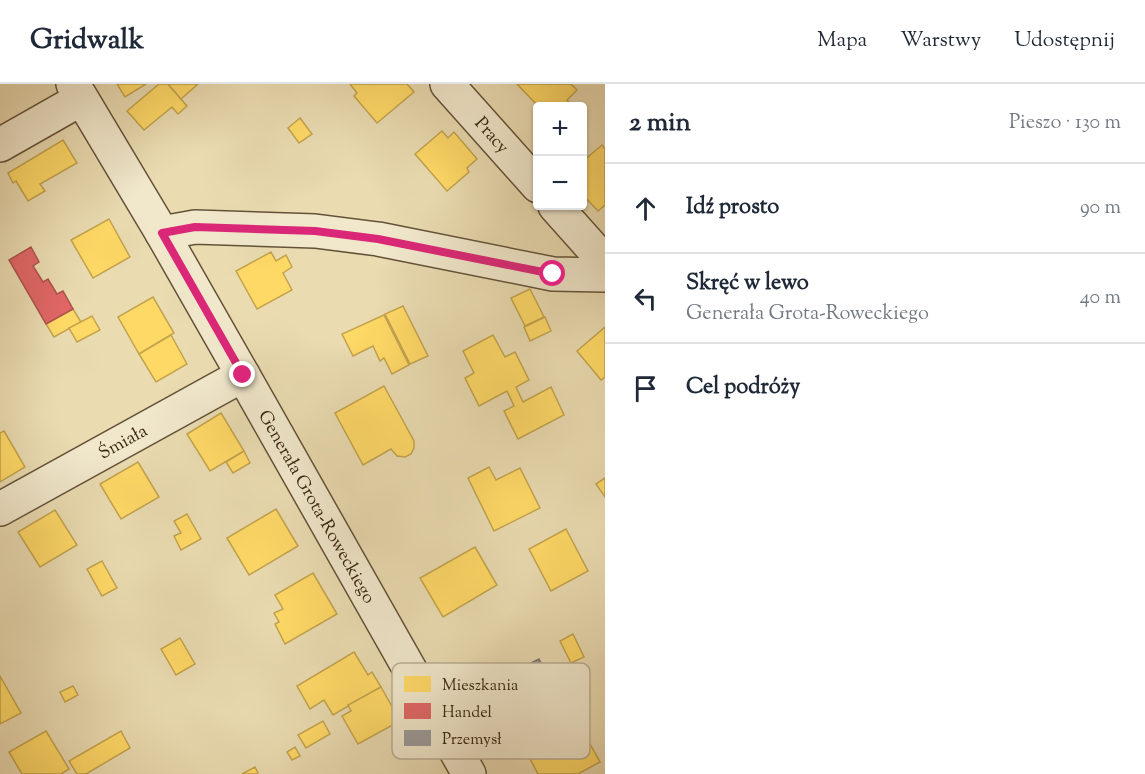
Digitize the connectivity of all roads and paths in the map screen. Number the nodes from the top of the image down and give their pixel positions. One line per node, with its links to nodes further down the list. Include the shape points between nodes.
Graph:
1 (447, 84): 4 (street, Pracy)
2 (77, 91): 3 (street); 6 (street, Generała Grota-Roweckiego)
3 (0, 145)
4 (533, 181)
5 (559, 210): 7 (street)
6 (162, 233): 8 (street, via 195,227 315,231 378,239 553,274); 9 (street, Generała Grota-Roweckiego)
7 (605, 262)
8 (605, 276)
9 (243, 375): 10 (street, Śmiała); 11 (street, Generała Grota-Roweckiego)
10 (0, 509)
11 (406, 663)
12 (461, 759): 13 (street, Generała Grota-Roweckiego)
13 (469, 774)

